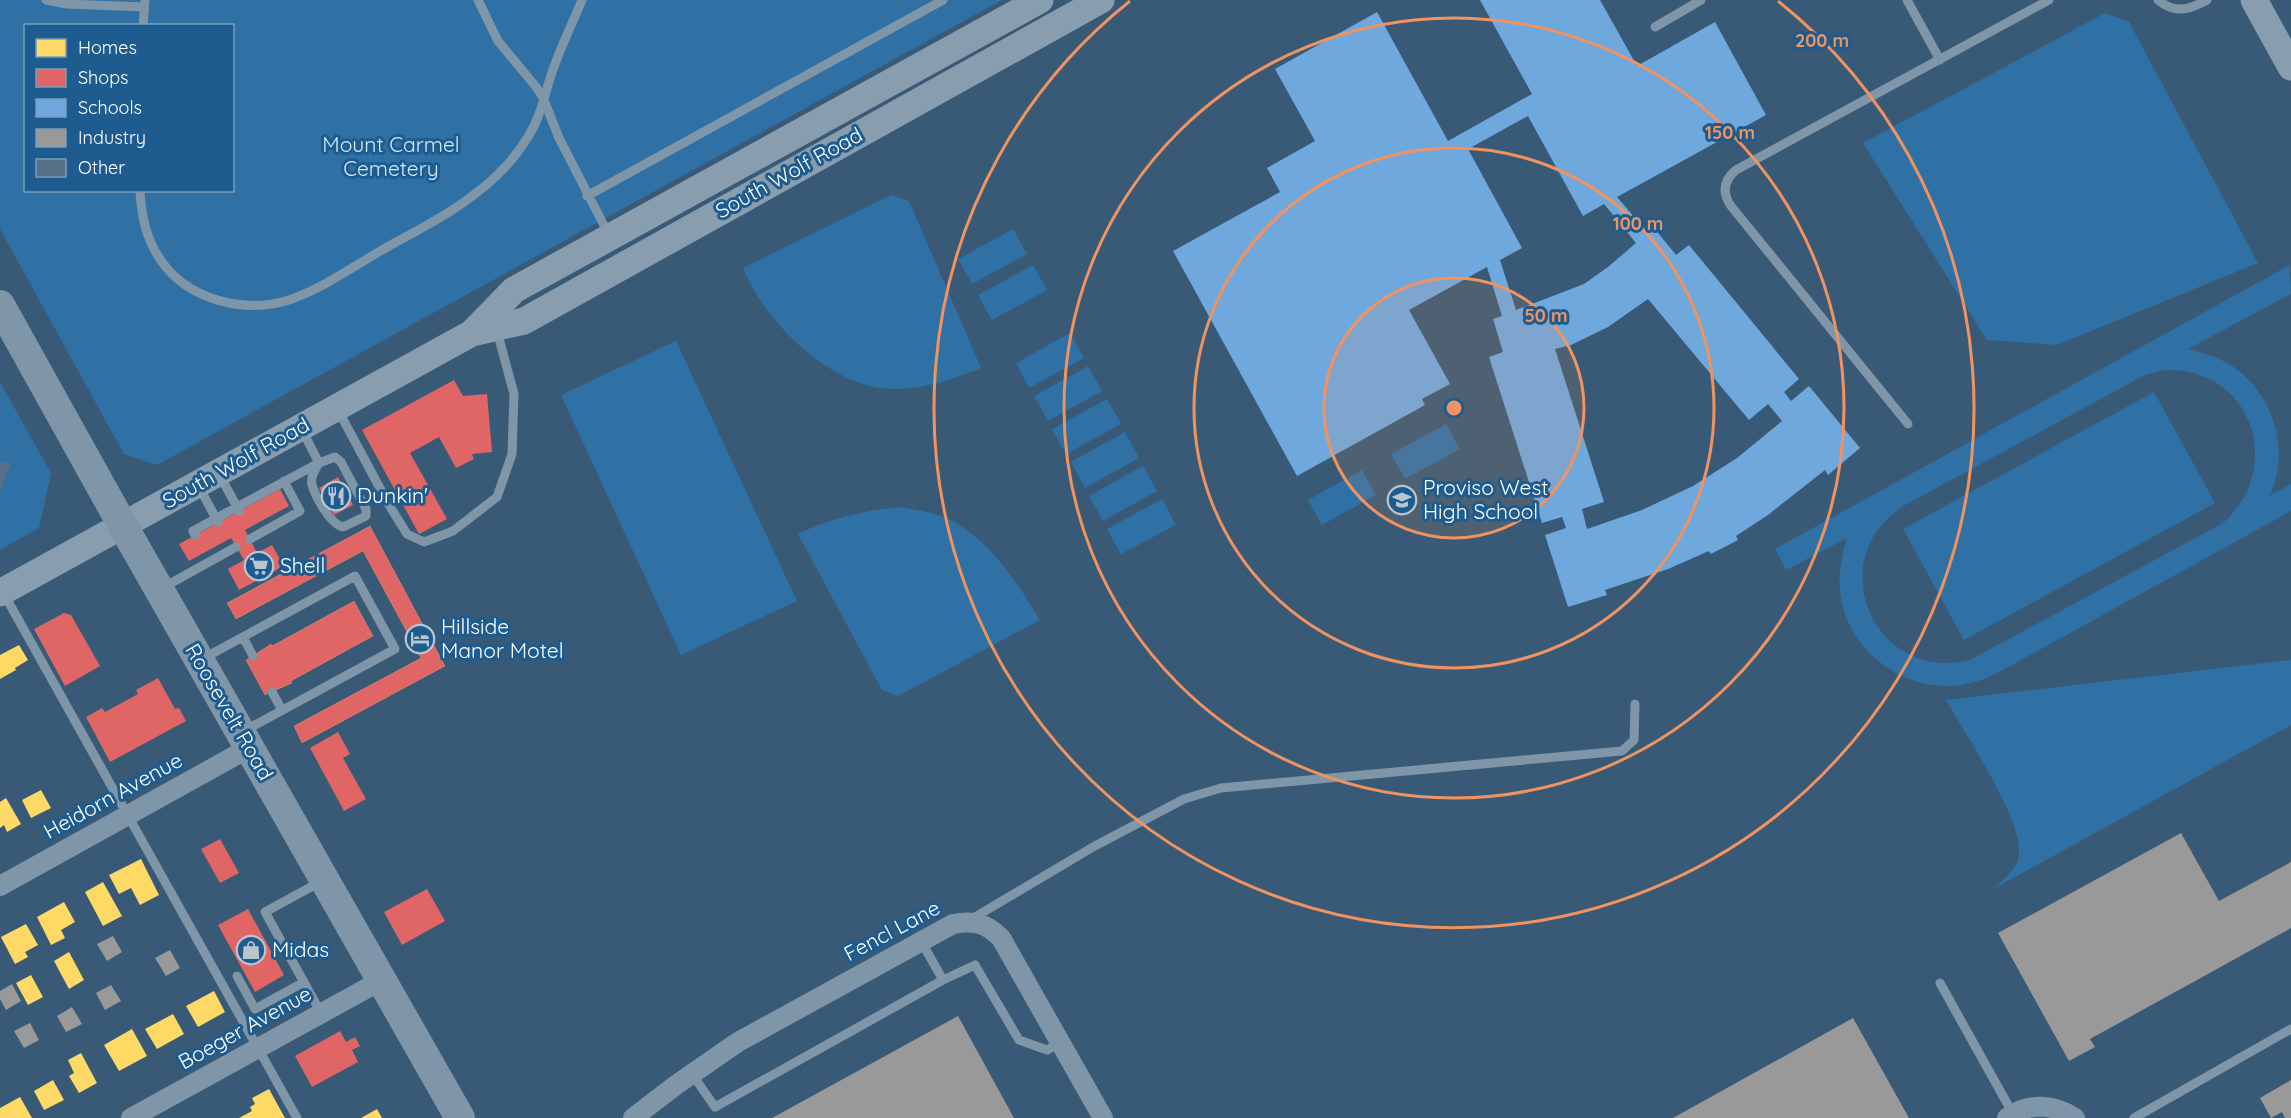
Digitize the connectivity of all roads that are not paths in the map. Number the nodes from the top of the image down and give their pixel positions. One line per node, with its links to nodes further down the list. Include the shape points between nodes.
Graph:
1 (46, 0): 13 (lane, via 67,4)
2 (478, 0): 18 (lane, via 498,41)
3 (582, 0): 18 (lane)
4 (943, 0): 20 (lane)
5 (1040, 0): 21 (main road, South Wolf Road)
6 (1101, 0): 23 (main road, South Wolf Road, via 524,321)
7 (1701, 0): 15 (lane)
8 (1906, 0): 16 (lane)
9 (2049, 0): 16 (lane)
10 (2158, 0): 11 (lane, via 2176,10)
11 (2207, 0)
12 (2254, 0): 17 (main road)
13 (144, 3): 14 (lane)
14 (144, 24)
15 (1655, 27)
16 (1940, 60): 25 (lane, via 1736,170 1728,176 1724,192 1731,206)
17 (2291, 67)
18 (544, 100): 19 (lane, via 519,150 471,197 322,284 272,304 228,303 198,292 170,273 147,233); 20 (lane)
19 (140, 192)
20 (587, 196): 21 (lane)
21 (610, 237): 23 (main road, South Wolf Road, via 514,290)
22 (0, 305): 32 (main road, Roosevelt Road)
23 (484, 330): 24 (main road, South Wolf Road); 24 (lane, via 514,394 512,454 497,497 453,531 424,542 407,534)
24 (337, 407): 26 (main road, South Wolf Road)
25 (1908, 424)
26 (300, 427): 27 (lane); 28 (main road, South Wolf Road)
27 (319, 463): 27 (lane, via 312,484 331,521 344,527 366,516 341,462 333,456); 29 (lane)
28 (208, 479): 30 (lane); 31 (lane); 32 (main road, South Wolf Road)
29 (284, 481): 30 (lane); 33 (lane, via 300,512 276,519 252,538)
30 (238, 509): 31 (lane)
31 (218, 520): 34 (lane, via 193,531)
32 (123, 526): 38 (main road, Roosevelt Road); 39 (main road, South Wolf Road)
33 (249, 528)
34 (195, 535)
35 (228, 540): 37 (lane, via 234,548)
36 (204, 553): 37 (lane)
37 (209, 562): 38 (lane)
38 (159, 590): 42 (main road, Roosevelt Road)
39 (1, 592): 47 (lane)
40 (243, 637): 41 (lane); 42 (lane); 45 (lane, via 355,576 395,649)
41 (253, 656)
42 (199, 660): 46 (main road, Roosevelt Road)
43 (272, 692): 45 (lane)
44 (1635, 704): 50 (lane, via 1634,740 1622,752 1221,788 1184,799)
45 (282, 710): 46 (lane)
46 (245, 741): 47 (street, Heidorn Avenue); 48 (main road, Roosevelt Road)
47 (128, 815): 49 (street, Heidorn Avenue); 60 (lane)
48 (324, 880): 53 (main road, Roosevelt Road); 55 (lane, via 265,912)
49 (0, 886)
50 (968, 921): 51 (street, Fencl Lane, via 953,924); 59 (street, Fencl Lane, via 990,927 1001,938)
51 (921, 941): 54 (lane); 61 (street, Fencl Lane, via 738,1042)
52 (237, 976): 55 (lane, via 255,1009)
53 (382, 980): 57 (street, Boeger Avenue); 65 (main road, Roosevelt Road)
54 (943, 980): 59 (lane, via 975,965 1019,1040 1047,1050); 61 (lane, via 715,1107)
55 (304, 982): 57 (lane)
56 (1940, 983): 62 (lane)
57 (321, 1013): 60 (street, Boeger Avenue)
58 (2291, 1029): 69 (lane)
59 (1061, 1042): 67 (street, Fencl Lane)
60 (258, 1048): 63 (street, Boeger Avenue); 64 (lane)
61 (692, 1074): 66 (street, Fencl Lane)
62 (2010, 1116): 68 (street, via 2039,1106)
63 (131, 1118)
64 (297, 1118)
65 (460, 1118)
66 (633, 1118)
67 (1103, 1118)
68 (2074, 1118)
69 (2134, 1118)

